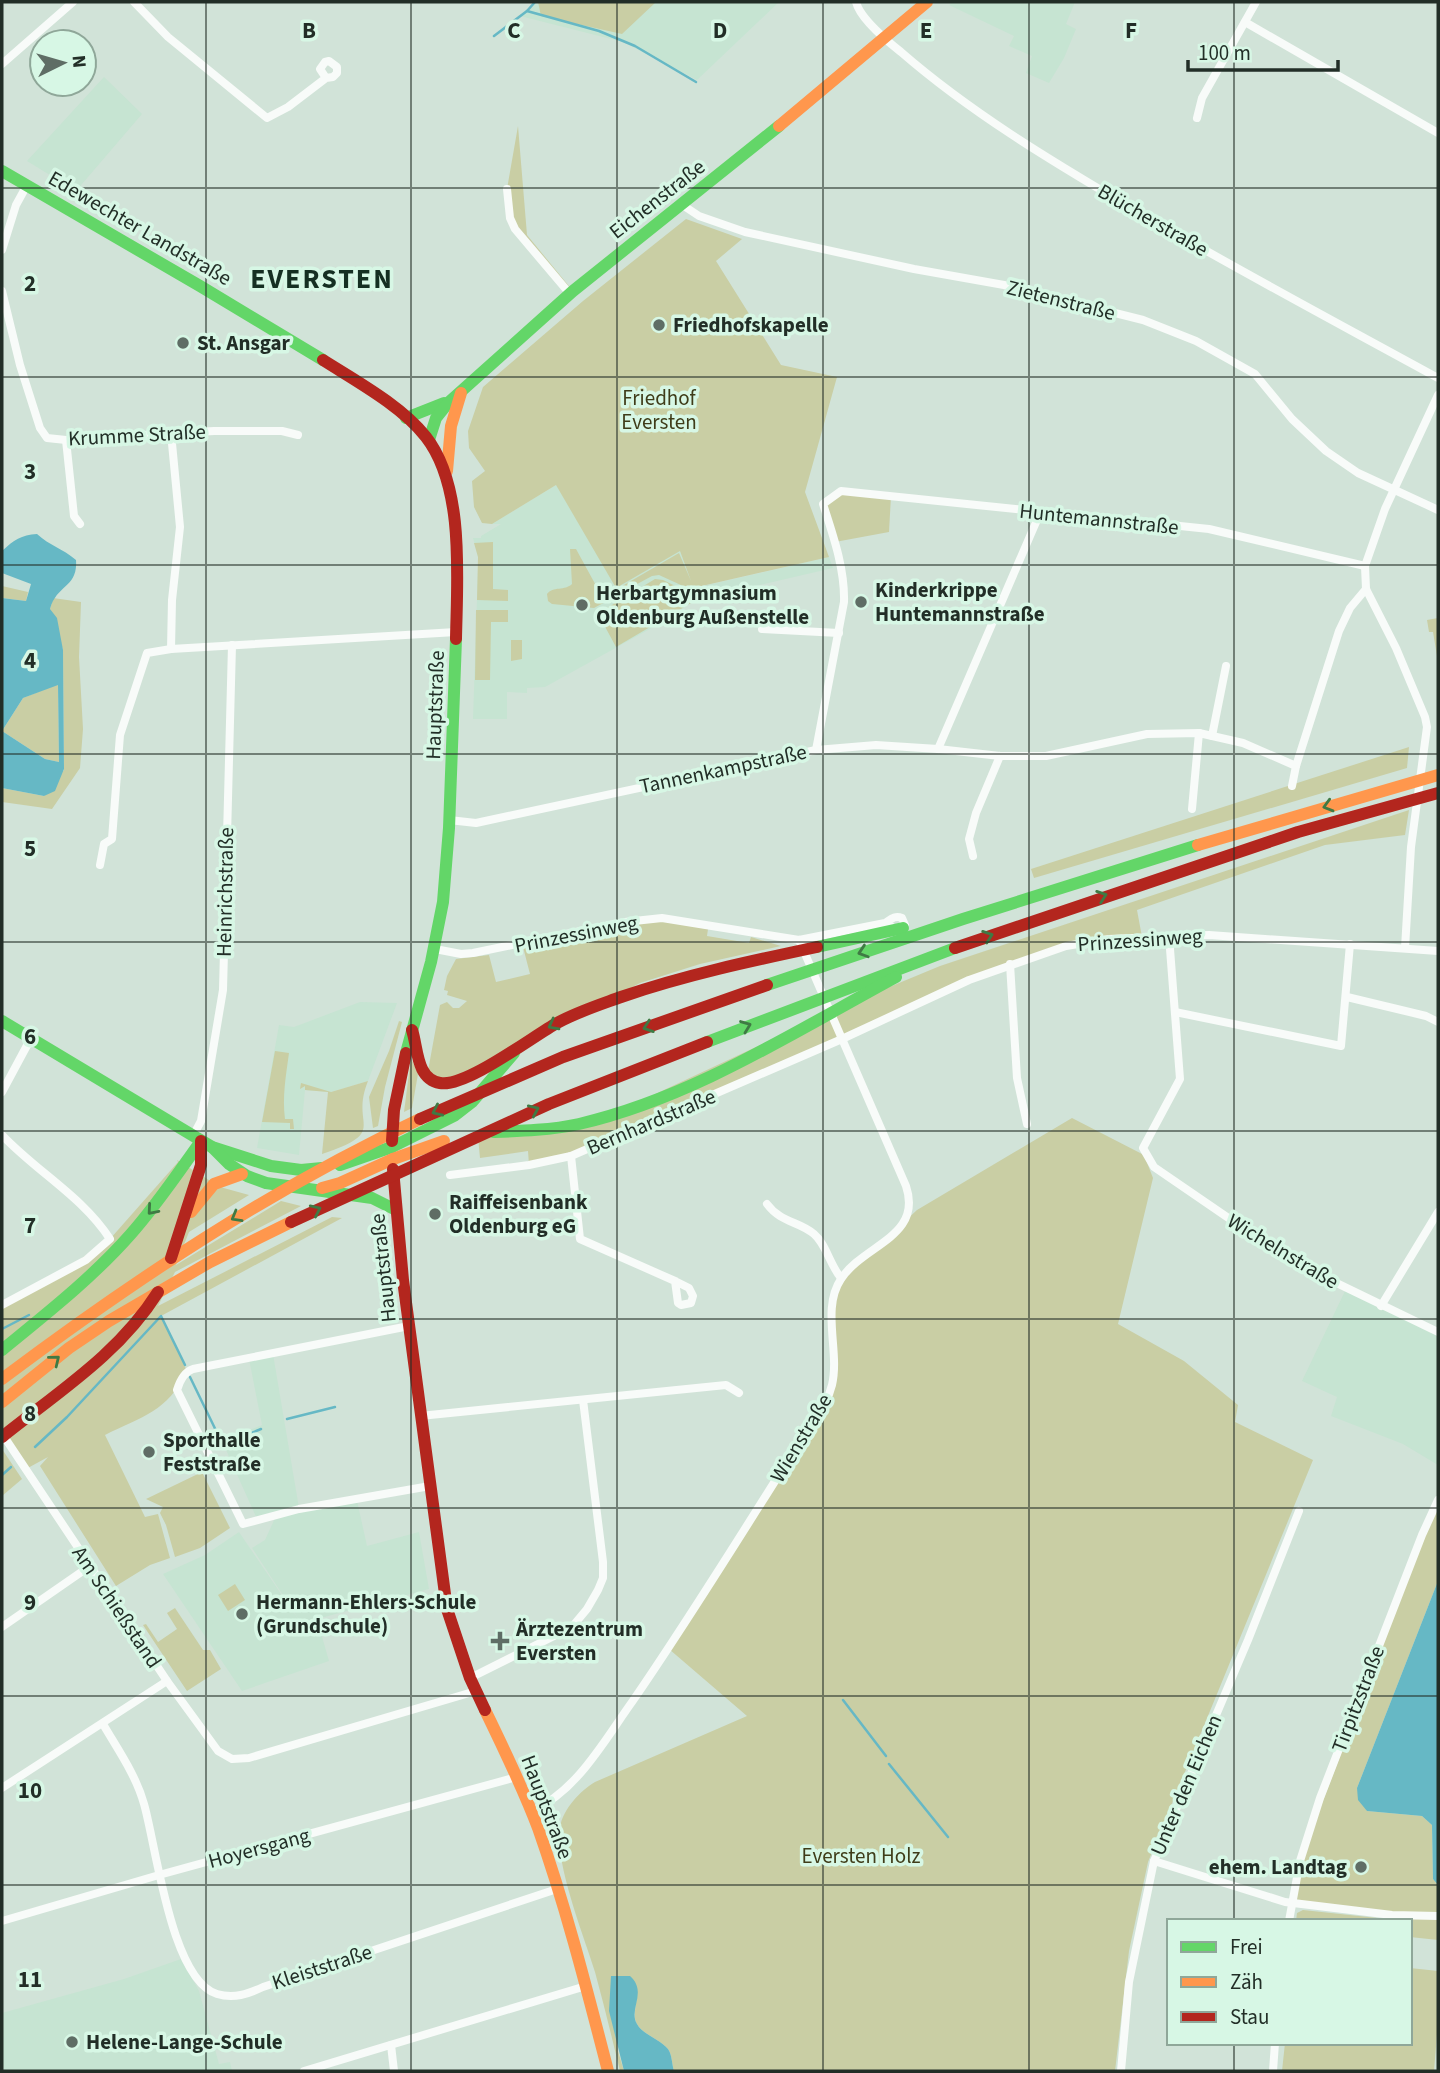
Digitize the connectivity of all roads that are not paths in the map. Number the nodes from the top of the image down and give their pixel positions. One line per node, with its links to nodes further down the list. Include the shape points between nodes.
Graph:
1 (73, 2): 8 (street)
2 (134, 2): 9 (street, via 168,37 267,118)
3 (927, 2): 7 (main road, Eichenstraße)
4 (1256, 2): 6 (street)
5 (855, 3): 7 (street, Blücherstraße)
6 (1245, 22): 10 (street, via 1202,98); 11 (street)
7 (884, 38): 15 (main road, Eichenstraße); 19 (street, Blücherstraße, via 937,84 1070,172)
8 (2, 64)
9 (326, 78)
10 (1197, 118)
11 (1438, 133)
12 (2, 171): 13 (main road, Edewechter Landstraße)
13 (27, 185): 16 (street); 23 (main road, Edewechter Landstraße, via 279,332)
14 (508, 189): 18 (street, via 515,229)
15 (681, 204): 18 (main road, Eichenstraße); 30 (street, Zietenstraße, via 699,216 745,232 1004,285 1154,324 1255,374 1326,451)
16 (2, 250)
17 (2, 291): 27 (street, Krumme Straße, via 40,428 47,438)
18 (569, 294): 20 (main road, Eichenstraße)
19 (1438, 378)
20 (460, 393): 22 (main road, Eichenstraße); 24 (main road)
21 (1438, 395): 30 (street)
22 (444, 403): 23 (main road, Eichenstraße); 28 (main road)
23 (406, 418): 28 (main road, Edewechter Landstraße)
24 (450, 431): 28 (main road); 29 (main road)
25 (171, 433): 26 (street, Krumme Straße, via 282,431); 27 (street, Krumme Straße); 40 (street, via 180,527)
26 (298, 435)
27 (66, 440): 33 (street)
28 (429, 440): 29 (main road, Hauptstraße)
29 (447, 481): 37 (main road, Hauptstraße, via 453,520)
30 (1394, 490): 31 (street, Zietenstraße); 34 (street)
31 (1438, 510)
32 (1040, 513): 34 (street, Huntemannstraße, via 1209,530); 38 (street, Huntemannstraße, via 855,492 832,496 823,504 845,590); 44 (street)
33 (77, 520)
34 (1365, 566): 35 (street)
35 (1366, 589): 47 (street, via 1339,631); 60 (street, via 1396,648 1427,727 1411,847)
36 (762, 629): 38 (street)
37 (456, 632): 39 (street); 52 (main road, Hauptstraße)
38 (839, 633): 45 (street)
39 (232, 645): 40 (street); 76 (street, Heinrichstraße, via 223,990 201,1121)
40 (171, 649): 54 (street, via 147,653 120,735 112,839 104,844)
41 (1226, 666): 43 (street)
42 (1199, 733): 43 (street, Tannenkampstraße); 46 (street, Tannenkampstraße, via 1147,734 1046,756); 51 (street)
43 (1212, 736): 47 (street, Tannenkampstraße, via 1243,743)
44 (938, 748): 45 (street, Tannenkampstraße, via 876,745); 46 (street, Tannenkampstraße)
45 (816, 750): 52 (street, Tannenkampstraße, via 476,823)
46 (1000, 756): 53 (street, via 976,813 969,839)
47 (1296, 766): 49 (street)
48 (1438, 775): 55 (main road, one-way to 55)
49 (1292, 786)
50 (1438, 793): 63 (main road, one-way to 50, via 1298,832)
51 (1192, 809)
52 (449, 820): 61 (main road, Hauptstraße)
53 (973, 856)
54 (100, 865)
55 (974, 916): 72 (main road, one-way to 72, via 928,922 684,978 586,1010); 93 (main road, one-way to 93, via 548,1063 405,1126 208,1233 62,1332)
56 (885, 923): 58 (street, Prinzessinweg)
57 (1169, 936): 59 (street, Prinzessinweg); 64 (street, Prinzessinweg, via 1066,946); 66 (street)
58 (799, 940): 61 (street, Prinzessinweg, via 662,918 473,953); 71 (street)
59 (1350, 944): 60 (street, Prinzessinweg); 65 (street)
60 (1405, 948): 62 (street, Prinzessinweg)
61 (435, 949): 69 (main road, Hauptstraße)
62 (1438, 951)
63 (938, 954): 77 (main road, via 666,1097 555,1128 457,1137); 96 (main road, one-way to 63, via 109,1321 273,1230 549,1104)
64 (1010, 964): 71 (street, Prinzessinweg); 74 (street, via 1017,1079)
65 (1347, 997): 66 (street, via 1341,1046); 68 (street)
66 (1175, 1012): 89 (street, Wichelnstraße, via 1180,1079 1143,1148 1154,1167 1289,1260)
67 (2, 1021): 70 (main road)
68 (1438, 1022)
69 (412, 1030): 72 (main road, via 423,1073 431,1081 447,1084 466,1078); 77 (main road, Hauptstraße, via 397,1097)
70 (31, 1038): 73 (street); 76 (main road)
71 (842, 1039): 78 (street, Bernhardstraße); 86 (street, via 911,1203 901,1227)
72 (525, 1041): 77 (main road, via 472,1102)
73 (2, 1092)
74 (1027, 1124)
75 (2, 1135): 88 (street, via 97,1219 110,1239 86,1260)
76 (202, 1141): 77 (main road, via 254,1162 301,1170); 79 (main road); 85 (main road, via 201,1165); 92 (main road, one-way to 92, via 119,1248)
77 (392, 1153): 81 (main road, via 340,1183); 83 (main road, Hauptstraße)
78 (571, 1156): 80 (street, Bernhardstraße); 87 (street, via 580,1239)
79 (242, 1174): 81 (main road, via 280,1187); 85 (main road, via 214,1184)
80 (450, 1175)
81 (315, 1190): 83 (main road, via 374,1198)
82 (767, 1204): 86 (street, via 783,1219 817,1237)
83 (396, 1210): 90 (main road, Hauptstraße)
84 (1438, 1213): 89 (street)
85 (182, 1226): 98 (main road, via 161,1286 140,1322)
86 (841, 1278): 110 (street, Wienstraße, via 832,1303 832,1385 823,1406 669,1649 599,1748 572,1782)
87 (675, 1281)
88 (2, 1305)
89 (1381, 1306): 91 (street, Wichelnstraße)
90 (408, 1326): 97 (main road, Hauptstraße); 99 (street, via 193,1369 179,1382 178,1394 243,1524 299,1508)
91 (1438, 1332)
92 (2, 1350)
93 (2, 1379)
94 (739, 1393): 95 (street, via 726,1385)
95 (583, 1400): 97 (street); 104 (street, via 603,1578 572,1627)
96 (2, 1402)
97 (420, 1416): 99 (main road, Hauptstraße)
98 (2, 1435): 102 (street, Am Schießstand)
99 (430, 1486): 104 (main road, Hauptstraße, via 447,1609)
100 (1438, 1500): 114 (street, Tirpitzstraße, via 1320,1796)
101 (1299, 1511): 111 (street, Unter den Eichen)
102 (90, 1566): 103 (street); 105 (street, Am Schießstand)
103 (2, 1627)
104 (470, 1678): 106 (main road, Hauptstraße)
105 (167, 1681): 106 (street, Am Schießstand, via 218,1751 232,1759 249,1758); 107 (street)
106 (476, 1691): 108 (main road, Hauptstraße)
107 (103, 1724): 109 (street); 112 (street, Kleiststraße, via 139,1788)
108 (517, 1777): 110 (main road, Hauptstraße); 112 (street, Hoyersgang)
109 (2, 1788)
110 (532, 1811): 113 (main road, Hauptstraße)
111 (1154, 1861): 114 (street); 124 (street, Unter den Eichen, via 1129,1982)
112 (159, 1875): 113 (street, Kleiststraße, via 179,1944 197,1976 215,1993 243,1996); 117 (street, Hoyersgang)
113 (557, 1889): 118 (main road, Hauptstraße)
114 (1292, 1903): 115 (street); 116 (street, Tirpitzstraße)
115 (1438, 1916)
116 (1289, 1919)
117 (2, 1921)
118 (586, 1986): 119 (street); 123 (main road, Hauptstraße)
119 (391, 2045): 121 (street); 122 (street)
120 (1275, 2045): 125 (street)
121 (304, 2071)
122 (394, 2071)
123 (608, 2071)
124 (1121, 2071)
125 (1273, 2071)

